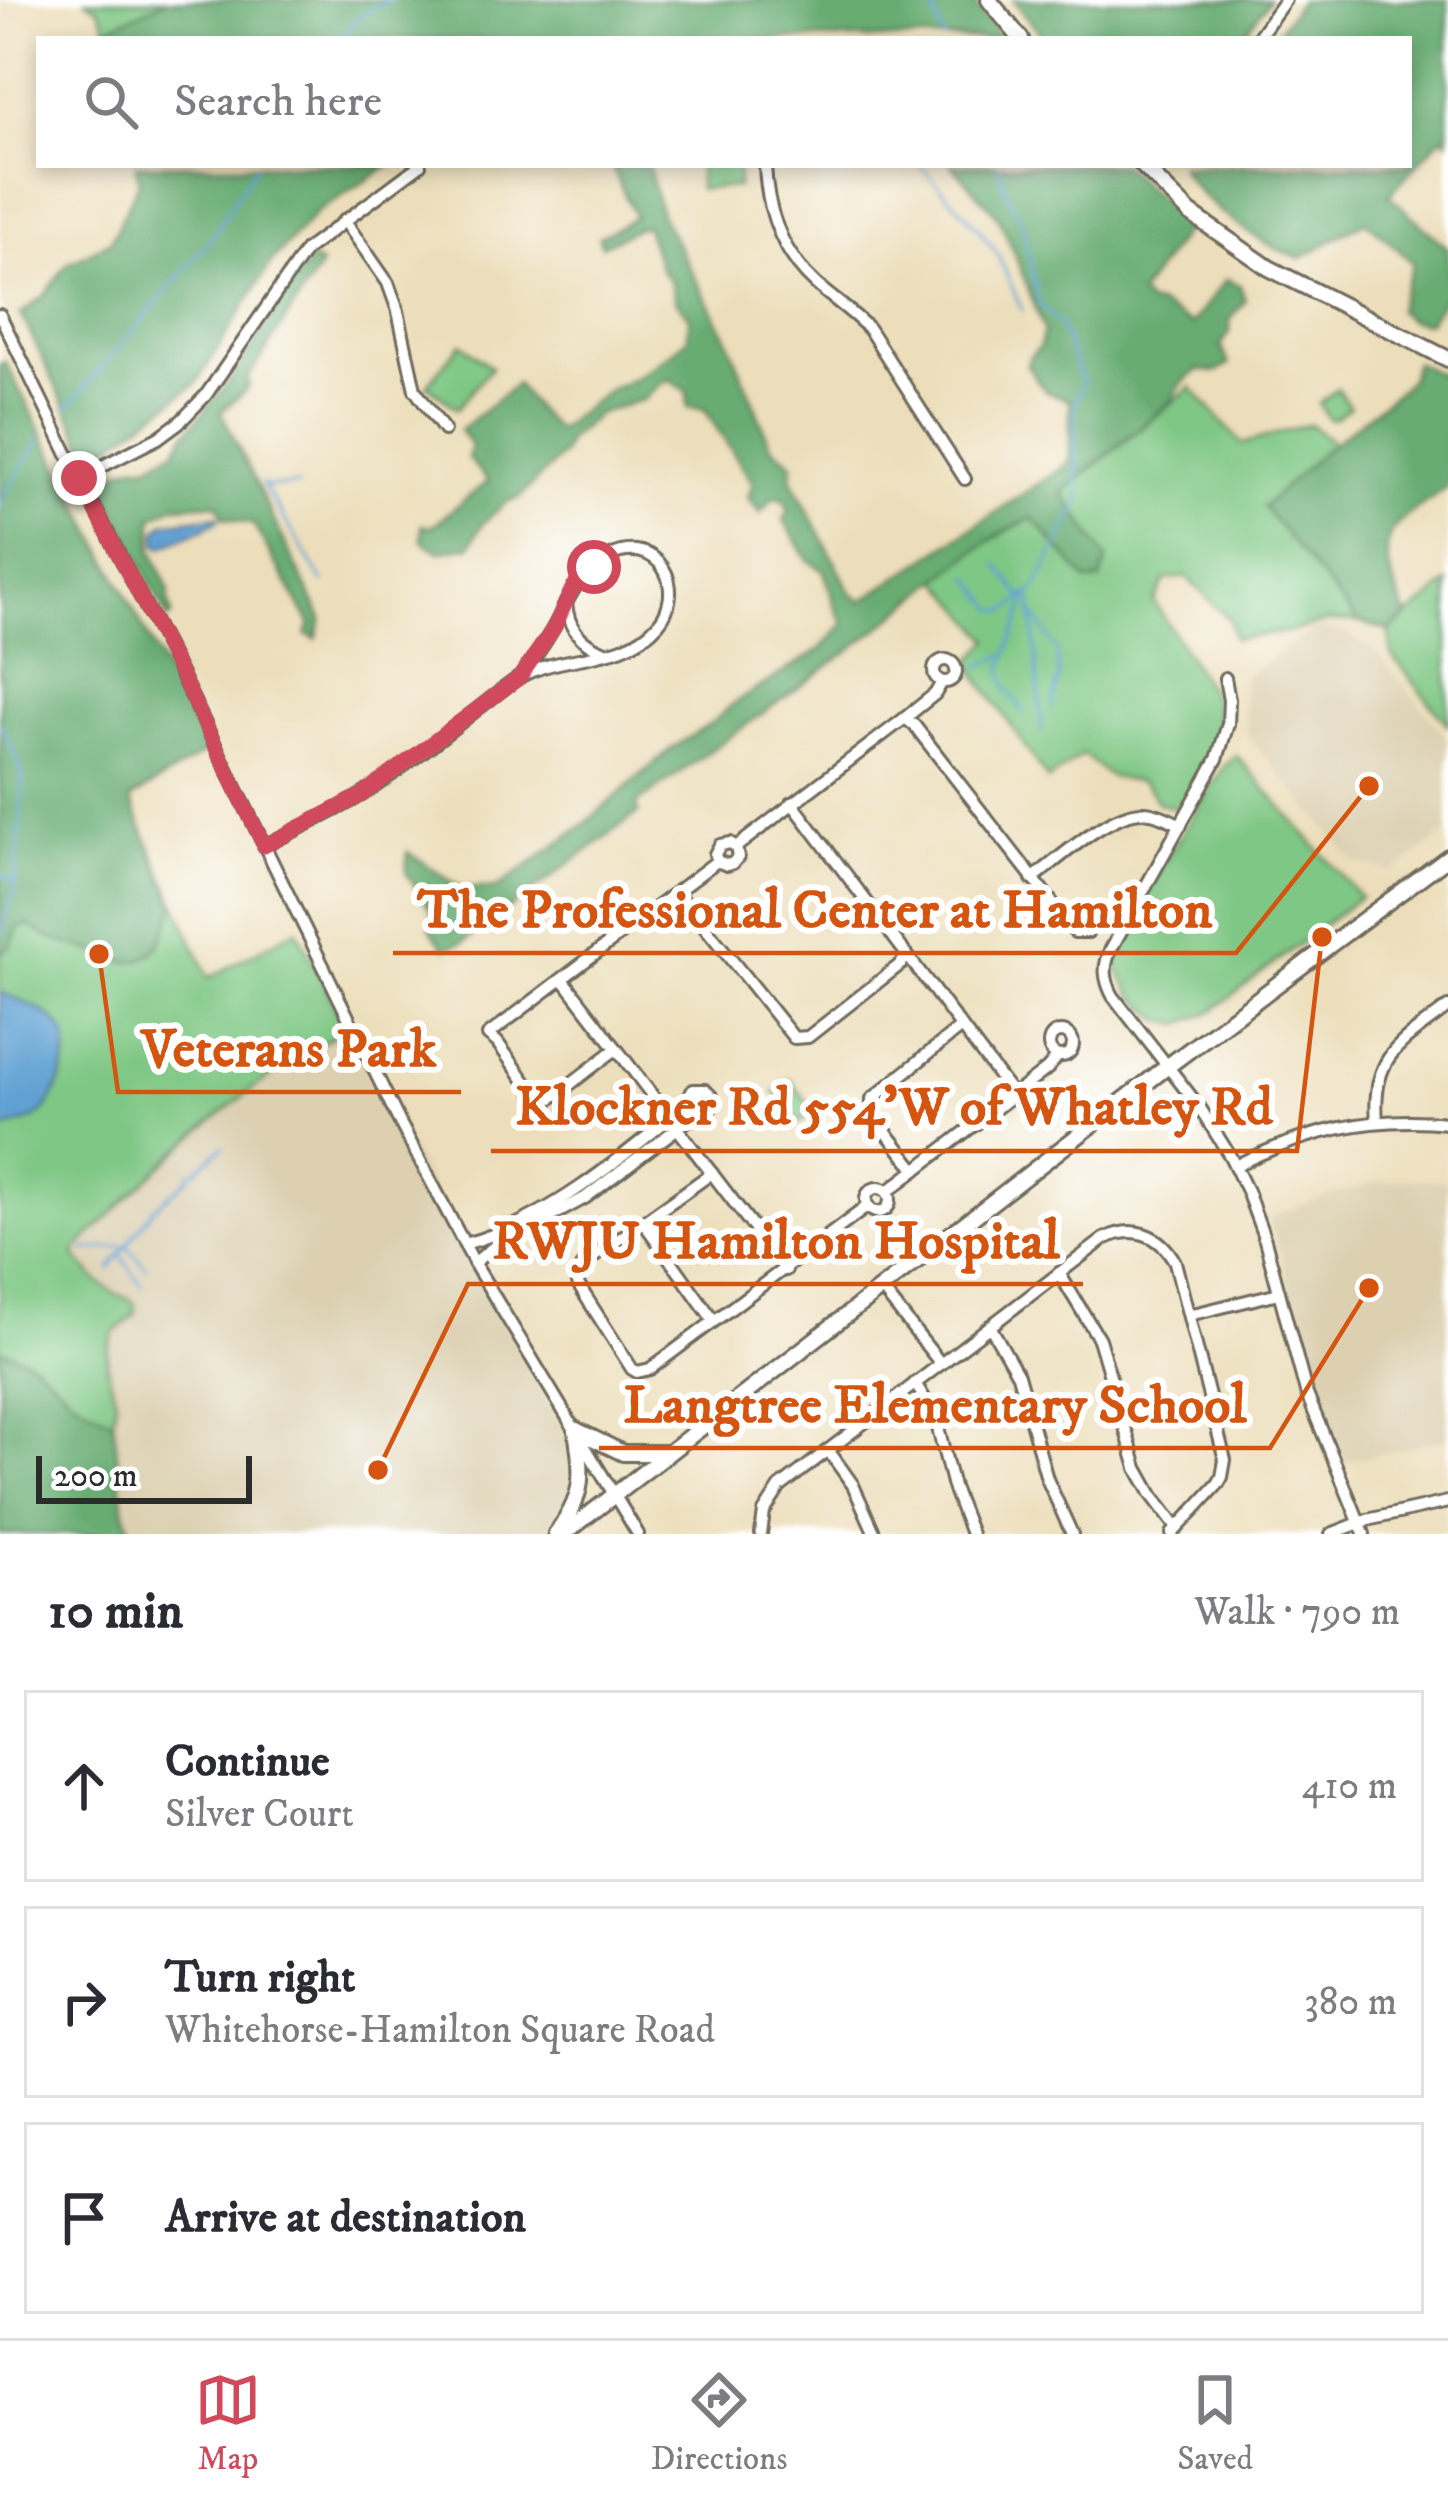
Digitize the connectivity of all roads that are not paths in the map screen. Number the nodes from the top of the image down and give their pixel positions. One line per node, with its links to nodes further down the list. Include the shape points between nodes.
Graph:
1 (989, 0): 3 (main road)
2 (1285, 0): 4 (street)
3 (1019, 36)
4 (1259, 36)
5 (416, 168): 10 (street)
6 (765, 168): 15 (street, via 770,211 789,254 869,329)
7 (1145, 168): 9 (main road)
8 (1165, 168): 9 (street)
9 (1156, 179): 12 (main road, via 1269,268)
10 (344, 220): 13 (street, via 388,284 415,390); 14 (street, via 294,263 194,409 158,439)
11 (0, 315): 14 (street)
12 (1448, 358)
13 (444, 430)
14 (79, 478): 24 (street)
15 (965, 479)
16 (566, 603): 17 (street, via 579,637); 17 (street, via 577,581 614,554 643,553 664,569 672,595 661,621); 18 (street)
17 (606, 652): 18 (street)
18 (520, 677): 24 (street, via 362,795)
19 (1226, 678): 23 (street, via 1222,747)
20 (941, 682): 21 (street)
21 (905, 718): 22 (street); 26 (street)
22 (792, 803): 27 (street, via 736,847 720,845 717,861); 29 (street)
23 (1180, 825): 26 (street, via 1130,813); 35 (street, via 1105,968 1113,995)
24 (264, 846): 45 (street)
25 (1448, 857): 35 (main road)
26 (1032, 879): 28 (street)
27 (677, 892): 29 (street, via 794,1038 808,1036); 30 (street)
28 (1064, 919)
29 (908, 955): 32 (street)
30 (562, 979): 33 (street); 33 (street, via 488,1035 544,1100)
31 (1448, 1007): 37 (street, via 1385,1062)
32 (961, 1027): 36 (street); 41 (street, via 872,1099 872,1114)
33 (616, 1049): 38 (street)
34 (1058, 1056): 36 (street)
35 (1168, 1066): 40 (street); 49 (main road)
36 (1013, 1095): 41 (street)
37 (1377, 1121): 39 (street); 40 (street, via 1311,1133)
38 (673, 1123): 42 (street); 44 (street, via 585,1198)
39 (1448, 1123)
40 (1235, 1166): 50 (street)
41 (916, 1170): 47 (street, via 887,1192 873,1190 868,1206)
42 (712, 1173): 43 (street); 47 (street)
43 (644, 1222): 52 (street); 52 (street, via 584,1264 576,1279 632,1369 650,1369)
44 (516, 1230): 45 (street); 46 (street)
45 (464, 1244): 46 (street)
46 (474, 1263): 56 (street)
47 (786, 1270): 52 (street)
48 (1060, 1273): 51 (street, via 1104,1239 1141,1232 1171,1254); 53 (street); 62 (street, via 1099,1339 1137,1468)
49 (880, 1287): 54 (street); 58 (main road)
50 (1280, 1293): 51 (street); 61 (street, via 1306,1392)
51 (1189, 1315): 62 (street, via 1225,1469)
52 (714, 1321)
53 (989, 1326): 54 (street); 68 (street, via 1018,1376)
54 (940, 1364): 55 (street)
55 (915, 1384): 57 (street); 67 (street, via 935,1416)
56 (576, 1430): 58 (main road, via 623,1453); 59 (street); 63 (main road, via 583,1475)
57 (828, 1450): 65 (street, via 773,1495); 66 (street)
58 (669, 1453): 59 (main road)
59 (616, 1496): 63 (main road); 64 (street)
60 (1448, 1502): 61 (street)
61 (1361, 1528): 69 (street)
62 (1174, 1531)
63 (560, 1534)
64 (638, 1534)
65 (761, 1534)
66 (875, 1534)
67 (971, 1534)
68 (1072, 1534)
69 (1331, 1534)

